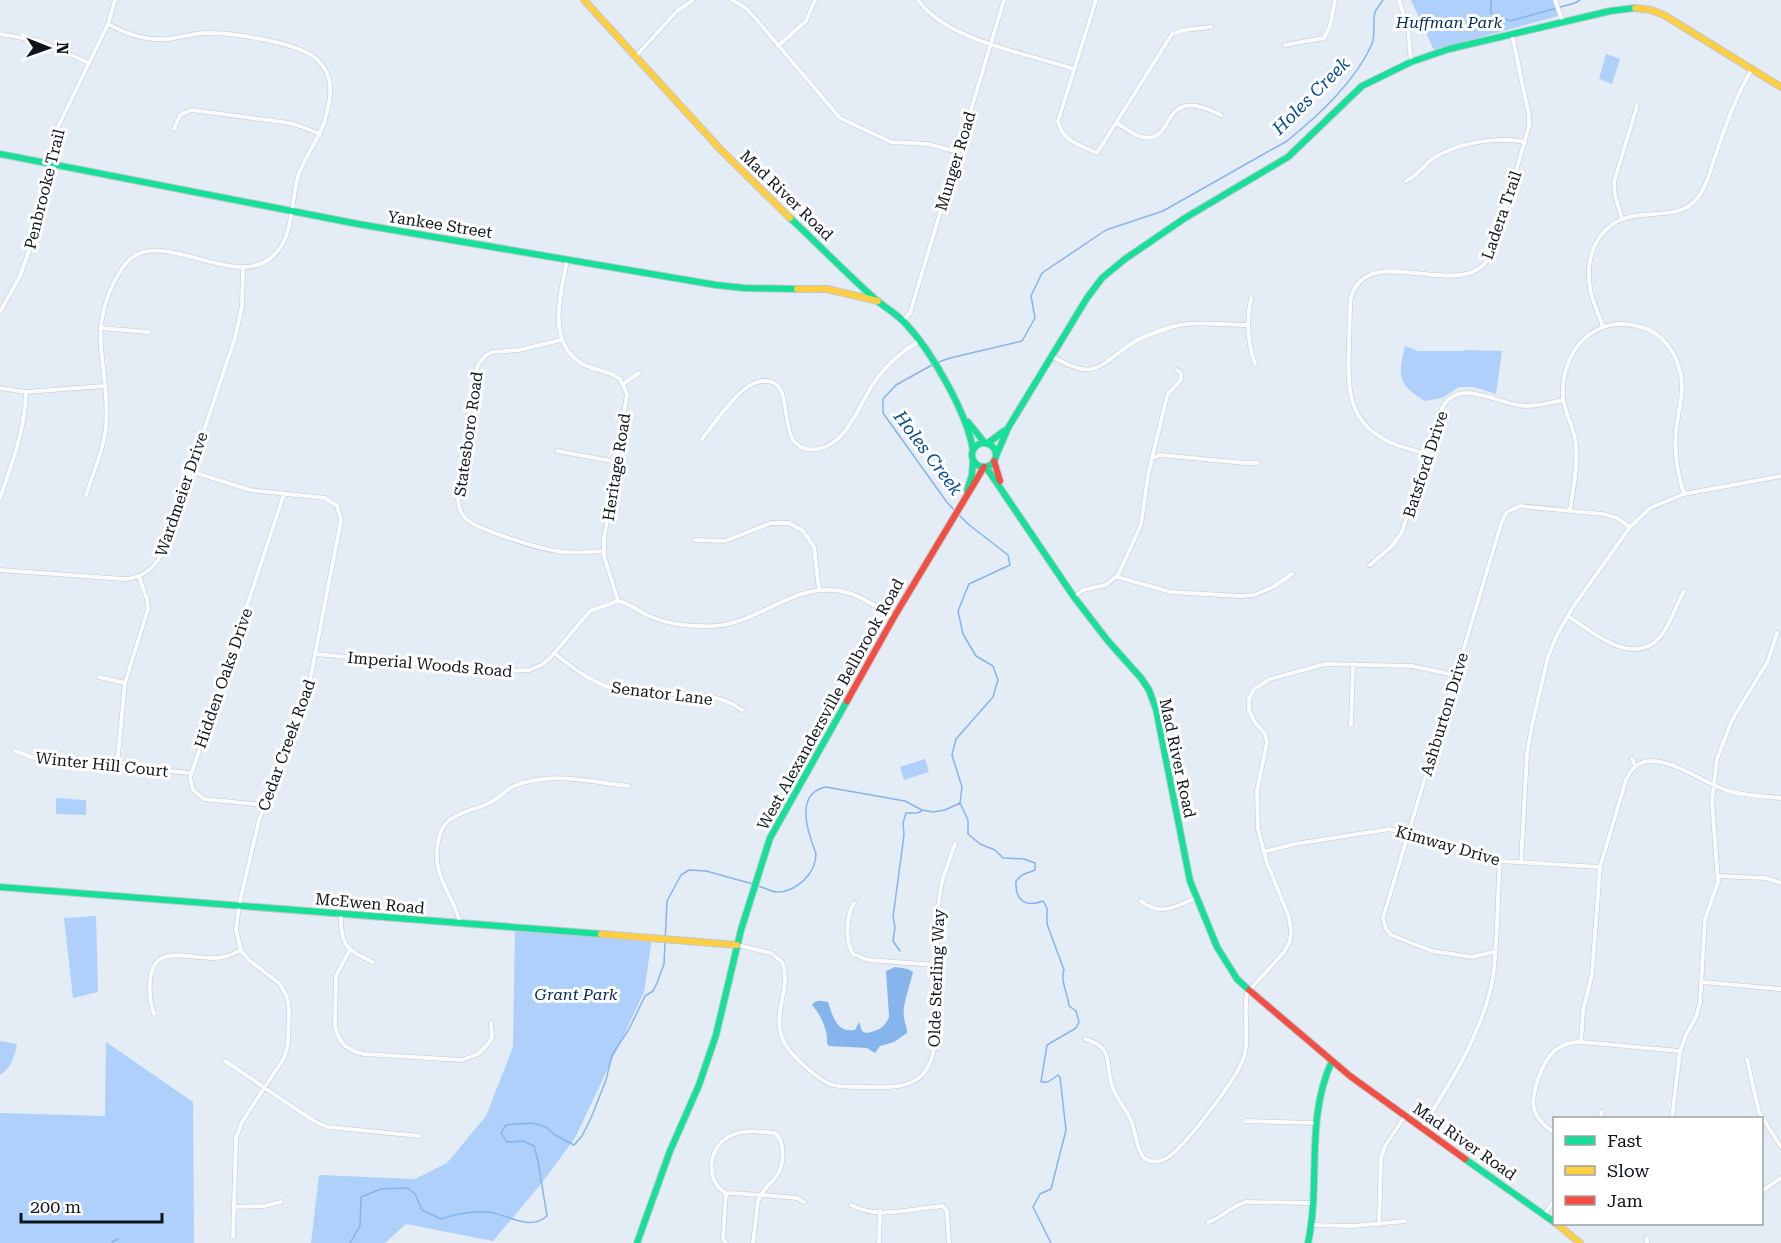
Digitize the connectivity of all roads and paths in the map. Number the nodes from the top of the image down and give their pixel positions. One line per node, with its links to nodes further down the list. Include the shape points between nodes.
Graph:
1 (115, 0): 13 (street, Penbrooke Trail)
2 (584, 0): 20 (street, Mad River Road)
3 (693, 0): 20 (street, via 677,11)
4 (732, 0): 19 (street, via 746,8)
5 (815, 0): 19 (street, via 806,21)
6 (918, 0): 17 (street, via 944,25)
7 (1004, 0): 17 (street, Munger Road)
8 (1096, 0): 23 (street)
9 (1335, 0): 18 (street, via 1324,38)
10 (1399, 0): 21 (street, via 1408,27)
11 (1555, 0): 12 (street)
12 (1563, 22): 16 (street); 24 (street, via 1621,9 1647,9 1664,15)
13 (108, 24): 22 (street, Penbrooke Trail); 30 (street, via 129,34 151,38 215,33 271,41 308,54 325,69 331,86 330,104)
14 (1211, 27): 28 (street, via 1172,34)
15 (0, 34): 22 (street, via 40,41)
16 (1512, 34): 21 (street); 31 (street, Ladera Trail, via 1529,116)
17 (991, 44): 23 (street); 32 (street, Munger Road)
18 (1285, 45)
19 (778, 46): 32 (street, via 845,121 891,142 928,144)
20 (636, 56): 41 (street, Mad River Road, via 747,177)
21 (1410, 62): 50 (street, via 1362,86 1279,163 1117,264 1096,285)
22 (89, 63): 34 (street, Penbrooke Trail, via 56,131)
23 (1073, 69): 28 (street, via 1058,122 1065,138 1097,153)
24 (1752, 69): 25 (street); 37 (street, via 1741,87 1705,186 1695,201 1679,211)
25 (1781, 87)
26 (1637, 106): 37 (street, via 1614,182)
27 (1221, 115): 28 (street, via 1198,105 1184,105 1161,132 1148,137 1136,135)
28 (1117, 123)
29 (174, 129): 30 (street, via 180,115 192,110 289,123)
30 (320, 134): 36 (street, via 301,169)
31 (1525, 142): 35 (street, via 1503,138 1448,151); 65 (street, Ladera Trail, via 1493,250 1484,266 1466,275 1375,273 1361,280 1351,297 1348,386 1354,409 1379,437)
32 (958, 152): 43 (street, Munger Road, via 910,313)
33 (0, 154): 34 (street, Yankee Street)
34 (50, 163): 36 (street, Yankee Street); 42 (street, Penbrooke Trail, via 36,231 20,276)
35 (1406, 181)
36 (291, 212): 38 (street, Yankee Street); 39 (street, via 285,238 275,254 260,264)
37 (1622, 218): 45 (street, via 1608,226 1592,254 1590,288)
38 (567, 260): 41 (street, Yankee Street, via 716,285 827,289); 48 (street, via 558,318)
39 (243, 268): 46 (street, via 163,251 141,253 122,269 105,303); 72 (street, Wardmeier Drive, via 242,306 235,338)
40 (1251, 298): 44 (street)
41 (878, 301): 43 (street, Mad River Road)
42 (0, 312)
43 (903, 320): 49 (street, Mad River Road)
44 (1247, 325): 50 (street, via 1168,328 1134,342 1110,362 1094,368 1073,367); 51 (street)
45 (1603, 327): 58 (street, via 1578,344 1572,353 1564,374); 76 (street, via 1645,328 1659,336 1675,357 1682,382 1675,458)
46 (100, 328): 47 (street); 55 (street)
47 (149, 332)
48 (561, 340): 54 (street, via 581,364 617,376); 83 (street, Statesboro Road, via 492,352 477,365 459,507 463,517 476,526 550,550)
49 (919, 341): 59 (street, Mad River Road); 61 (street, via 887,365 846,429 824,447 809,449 796,444 790,434 782,392 765,380 740,393)
50 (1052, 356): 60 (street)
51 (1255, 364)
52 (1177, 370): 66 (street, via 1181,382 1169,391)
53 (639, 373): 54 (street)
54 (623, 384): 69 (street, Heritage Road, via 627,400)
55 (104, 386): 57 (street); 77 (street, via 105,436)
56 (0, 388): 57 (street)
57 (26, 392): 79 (street, via 21,434)
58 (1563, 400): 65 (street, Batsford Drive, via 1524,406 1471,392 1455,394 1442,408); 80 (street, via 1576,447)
59 (962, 414): 62 (street, Mad River Road); 63 (street, Mad River Road)
60 (1008, 428): 62 (street); 67 (street)
61 (702, 439)
62 (986, 443): 63 (street); 67 (street, via 995,450)
63 (973, 450): 68 (street, West Alexandersville Bellbrook Road)
64 (557, 451): 69 (street)
65 (1427, 454): 84 (street, Batsford Drive, via 1402,532)
66 (1152, 458): 70 (street, via 1160,454); 88 (street, via 1141,525)
67 (995, 459): 71 (street); 74 (street, Mad River Road)
68 (973, 461): 71 (street); 78 (street, West Alexandersville Bellbrook Road)
69 (617, 462): 83 (street, Heritage Road)
70 (1258, 463)
71 (985, 467): 74 (street, Mad River Road); 78 (street, West Alexandersville Bellbrook Road)
72 (190, 471): 75 (street, Cedar Creek Road, via 249,490); 87 (street, Wardmeier Drive, via 162,555)
73 (1781, 476): 76 (street)
74 (1004, 491): 91 (street, Mad River Road)
75 (284, 494): 97 (street, Cedar Creek Road, via 325,498 334,502 341,513); 108 (street, Hidden Oaks Drive)
76 (1684, 494): 81 (street, via 1650,508)
77 (86, 495)
78 (966, 495): 94 (street, West Alexandersville Bellbrook Road)
79 (0, 498)
80 (1570, 510): 81 (street, Ashburton Drive, via 1610,515); 99 (street, Ashburton Drive, via 1520,506 1504,516)
81 (1630, 527): 93 (street)
82 (695, 540): 89 (street, via 725,541 771,523 789,523 803,531 814,547)
83 (604, 552): 92 (street, Heritage Road)
84 (1370, 565)
85 (0, 570): 87 (street)
86 (1292, 574): 88 (street, via 1273,587 1245,596 1171,592)
87 (138, 577): 101 (street, via 148,609)
88 (1117, 577): 91 (street)
89 (819, 589): 92 (street, via 742,621 717,626 665,622); 94 (street, via 849,593)
90 (1684, 591): 93 (street, via 1660,636 1640,649 1615,646)
91 (1074, 597): 122 (street, Mad River Road, via 1136,671 1154,702)
92 (618, 601): 96 (street, Imperial Woods Road, via 590,611)
93 (1568, 616): 117 (street, via 1545,666 1528,743)
94 (894, 617): 128 (street, West Alexandersville Bellbrook Road, via 776,827 758,872)
95 (1777, 633): 109 (street, via 1764,671 1725,734)
96 (554, 653): 97 (street, Imperial Woods Road, via 547,661 525,671); 102 (street, Senator Lane, via 604,686 631,693 707,697)
97 (316, 654): 112 (street, Cedar Creek Road, via 303,704)
98 (1353, 664): 99 (street, via 1412,666); 103 (street); 115 (street, via 1315,665 1258,685 1249,699 1249,710 1267,743 1257,791)
99 (1455, 675): 113 (street, Ashburton Drive)
100 (99, 677): 101 (street)
101 (125, 683): 107 (street)
102 (742, 710)
103 (1351, 725)
104 (15, 751): 107 (street, Winter Hill Court, via 34,758)
105 (1632, 759): 106 (street)
106 (1635, 765): 109 (street, via 1657,760); 118 (street, via 1626,780)
107 (117, 766): 108 (street, Winter Hill Court)
108 (191, 773): 112 (street, via 193,790 204,799)
109 (1713, 784): 111 (street, via 1737,793); 119 (street)
110 (628, 786): 127 (street, via 559,778 533,781 508,789 488,804 450,820 439,836 437,865)
111 (1781, 798)
112 (264, 805): 125 (street, Cedar Creek Road)
113 (1408, 833): 115 (street, Kimway Drive, via 1384,829); 116 (street, Kimway Drive); 131 (street, Ashburton Drive, via 1383,914 1388,933 1448,954 1472,957)
114 (955, 844): 133 (street, Olde Sterling Way, via 940,891)
115 (1263, 852): 136 (street, via 1289,917 1291,936 1284,952)
116 (1500, 861): 117 (street, Kimway Drive); 131 (street)
117 (1521, 863): 118 (street, Kimway Drive)
118 (1599, 867): 140 (street, via 1592,974)
119 (1718, 876): 120 (street, via 1764,878); 134 (street, via 1705,919)
120 (1781, 883)
121 (0, 887): 125 (street, McEwen Road)
122 (1196, 897): 123 (street, via 1161,910); 136 (street, Mad River Road, via 1224,961)
123 (1141, 901)
124 (854, 903): 133 (street, via 848,917 853,954 868,960)
125 (239, 906): 126 (street, McEwen Road); 129 (street, Cedar Creek Road, via 237,930)
126 (341, 914): 127 (street, McEwen Road); 130 (street, via 341,933)
127 (460, 923): 128 (street, McEwen Road)
128 (738, 945): 133 (street, Olde Sterling Way, via 771,953 782,962 785,975 779,1025 784,1043 819,1078 840,1086 900,1087 923,1074 934,1049); 177 (street, West Alexandersville Bellbrook Road, via 716,1035)
129 (241, 950): 137 (street, via 218,958 169,956 157,960 150,972 149,994); 145 (street, via 280,984 289,1003 286,1053)
130 (350, 951): 132 (street); 138 (street, via 336,976 334,1021 339,1038 351,1050 462,1060 474,1056 489,1043)
131 (1494, 952): 154 (street, via 1492,978 1480,1018 1452,1080)
132 (373, 962)
133 (936, 965)
134 (1702, 982): 135 (street); 141 (street, via 1699,1011)
135 (1781, 988)
136 (1248, 991): 139 (street, via 1245,1049 1239,1068 1181,1146 1160,1161 1142,1155 1132,1121 1112,1088 1107,1055 1097,1044); 144 (street, Mad River Road)
137 (154, 1014)
138 (491, 1023)
139 (1086, 1040)
140 (1581, 1042): 141 (street); 155 (street, via 1562,1046 1550,1056 1536,1088 1533,1102 1538,1119)
141 (1680, 1051): 149 (street)
142 (1747, 1059): 150 (street)
143 (225, 1061): 145 (street)
144 (1332, 1061): 147 (street, Mad River Road); 153 (street, via 1323,1081)
145 (264, 1088): 156 (street, via 327,1127); 167 (street, via 236,1138)
146 (1602, 1112): 148 (street)
147 (1405, 1116): 154 (street, Mad River Road); 173 (street, via 1381,1158)
148 (1601, 1117)
149 (1672, 1117)
150 (1762, 1117)
151 (1763, 1119): 157 (street)
152 (1245, 1121): 153 (street)
153 (1317, 1123): 165 (street)
154 (1422, 1127): 169 (street, Mad River Road)
155 (1553, 1132)
156 (420, 1136)
157 (1781, 1148)
158 (1781, 1178): 159 (street)
159 (1763, 1190)
160 (726, 1193): 161 (street); 161 (street, via 720,1189 711,1168 712,1156 721,1142 741,1132 775,1133 782,1143 779,1171); 178 (street)
161 (760, 1195): 163 (street); 179 (street)
162 (281, 1202): 167 (street)
163 (804, 1202)
164 (1553, 1202): 169 (street)
165 (1313, 1203): 172 (street, via 1246,1202); 174 (street)
166 (851, 1205): 168 (street)
167 (233, 1207): 176 (street)
168 (880, 1211): 180 (street); 181 (street, via 943,1206 947,1211)
169 (1545, 1214): 171 (street, Mad River Road)
170 (1405, 1221): 173 (street)
171 (1553, 1221)
172 (1208, 1222)
173 (1379, 1224): 174 (street)
174 (1312, 1225): 182 (street)
175 (1558, 1225): 183 (street, Mad River Road)
176 (233, 1237)
177 (637, 1243)
178 (726, 1243)
179 (753, 1243)
180 (879, 1243)
181 (950, 1243)
182 (1308, 1243)
183 (1580, 1243)

